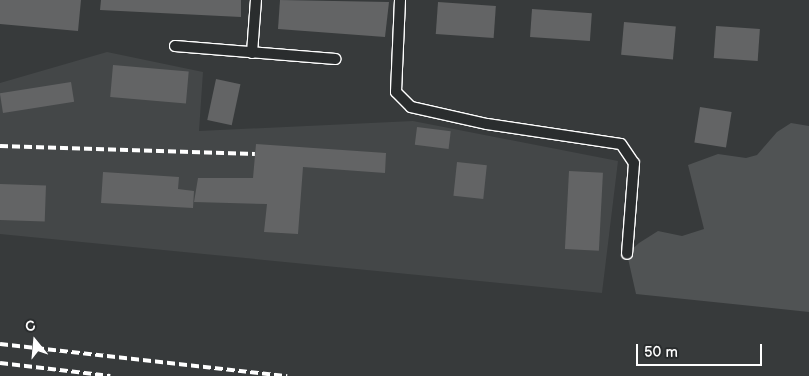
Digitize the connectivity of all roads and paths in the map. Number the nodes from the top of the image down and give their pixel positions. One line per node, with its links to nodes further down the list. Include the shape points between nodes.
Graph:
1 (256, 0): 4 (lane)
2 (400, 0): 6 (lane, via 396,92 411,107 487,124 621,144 634,163)
3 (175, 46): 4 (lane)
4 (252, 53): 5 (lane)
5 (335, 59)
6 (627, 254)

